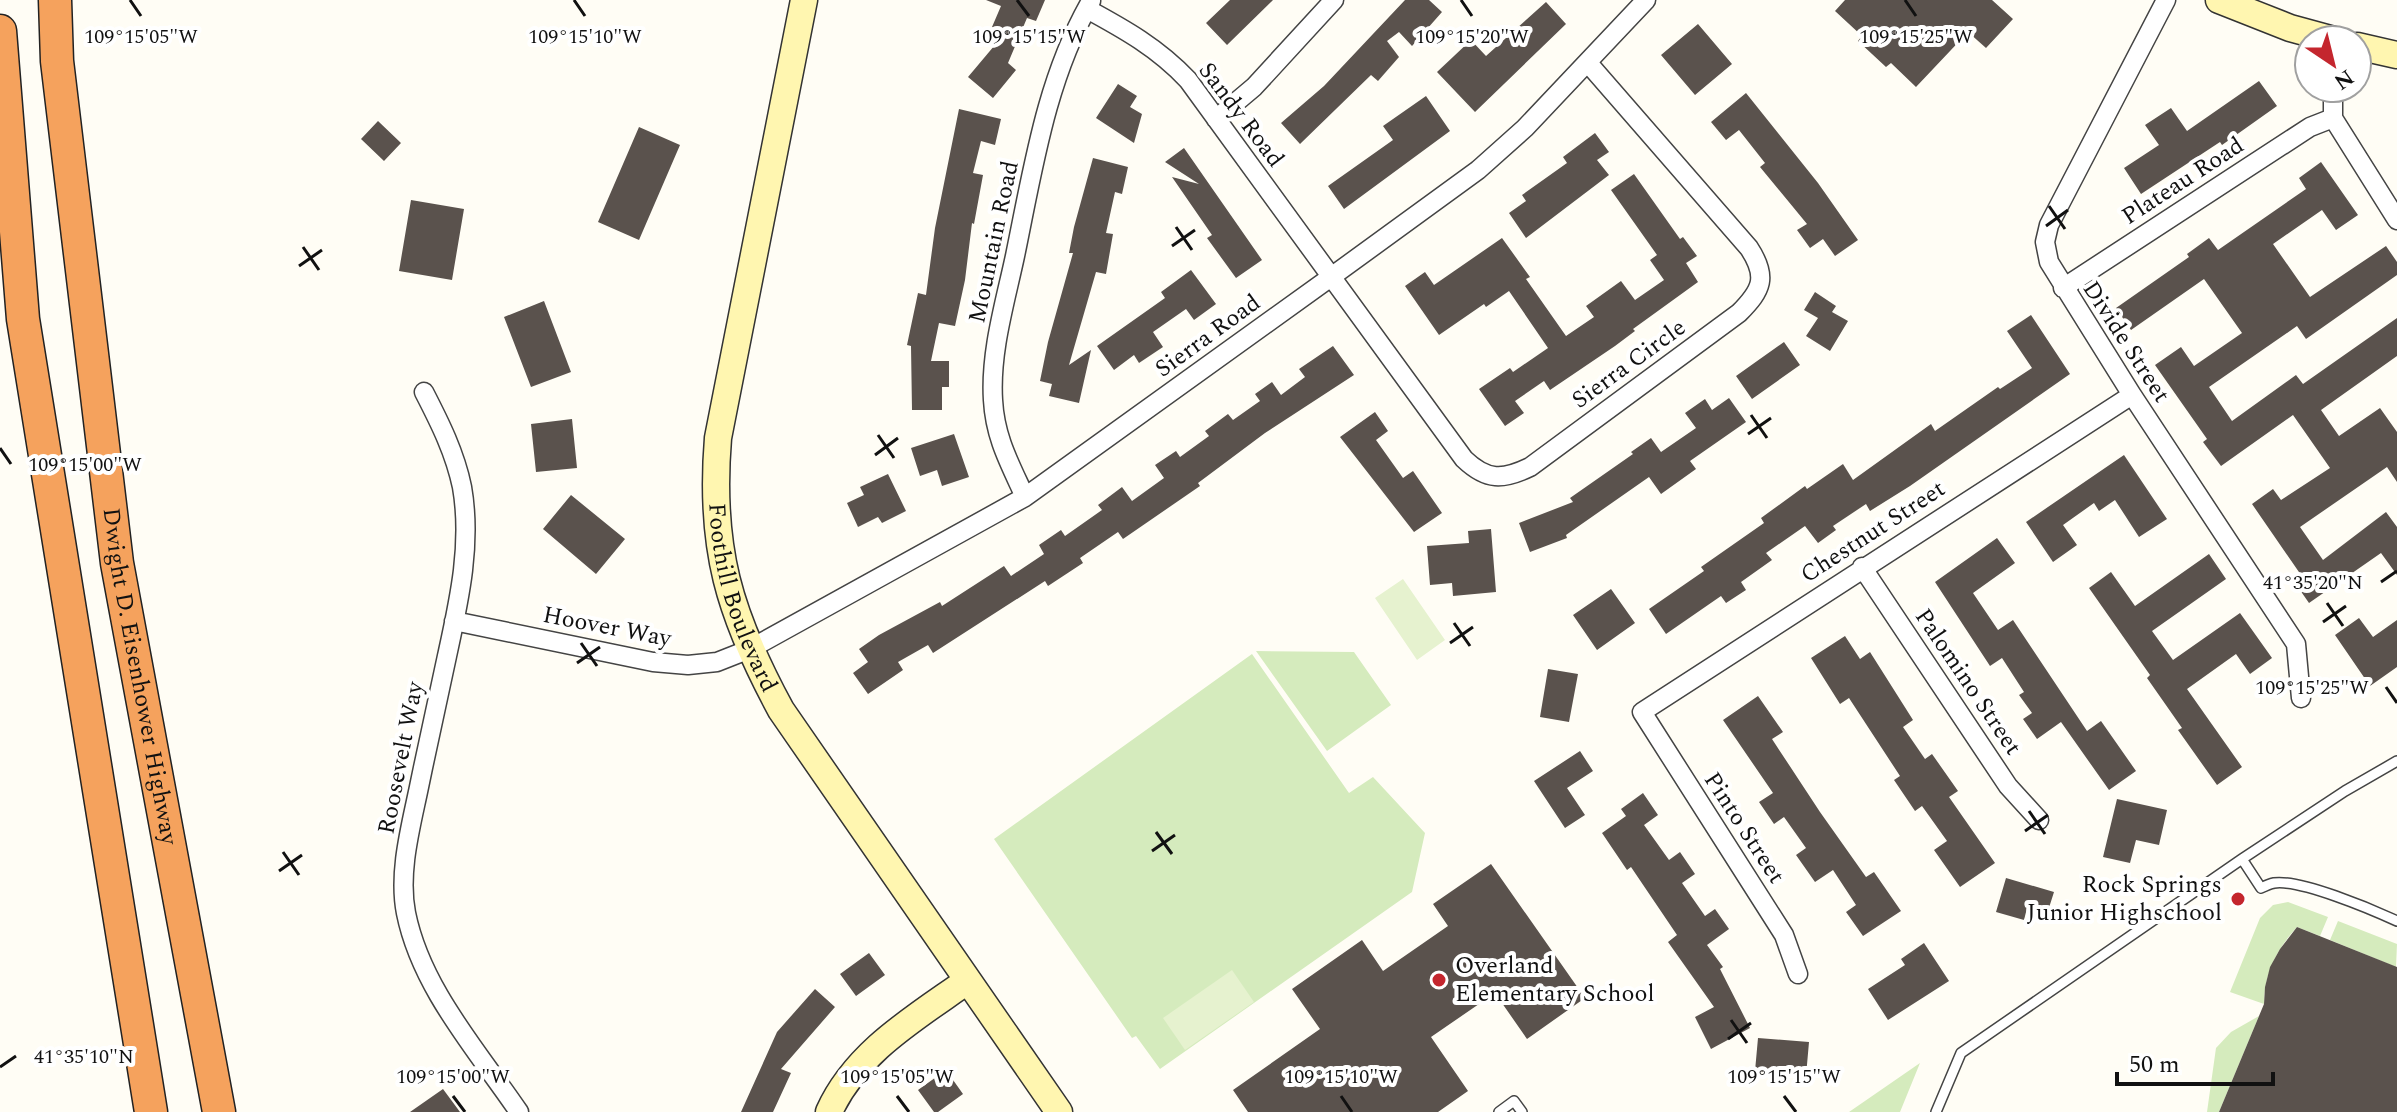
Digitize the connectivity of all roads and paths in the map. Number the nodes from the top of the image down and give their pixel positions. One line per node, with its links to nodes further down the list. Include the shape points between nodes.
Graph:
1 (55, 0): 34 (highway, Dwight D. Eisenhower Highway, via 57,61 117,563)
2 (804, 0): 24 (main road, Foothill Boulevard, via 718,438 716,520 722,564)
3 (1334, 0): 15 (street, via 1254,87)
4 (1646, 0): 12 (street, Sierra Road)
5 (2166, 0): 18 (street, Divide Street, via 2049,225 2049,262)
6 (2219, 0): 8 (main road)
7 (1089, 4): 15 (street, Sandy Road, via 1166,57); 21 (street, Mountain Road, via 1046,111 995,350 998,440)
8 (2293, 29)
9 (0, 31): 33 (highway, via 23,319)
10 (2373, 50): 11 (main road)
11 (2397, 55)
12 (1588, 63): 17 (street, Sierra Road, via 1478,170); 17 (street, Sierra Circle, via 1759,263 1761,282 1739,313 1530,467 1493,477 1464,459)
13 (2333, 104): 14 (street)
14 (2333, 118): 16 (street); 18 (street, Plateau Road, via 2310,127)
15 (1216, 119): 17 (street, Sandy Road)
16 (2397, 220)
17 (1331, 277): 21 (street, Sierra Road)
18 (2063, 288): 20 (street, Divide Street)
19 (424, 392): 23 (street, Roosevelt Way, via 448,438 462,489 464,566)
20 (2132, 395): 22 (street, Chestnut Street); 25 (street, Divide Street, via 2296,644)
21 (1025, 497): 24 (street, Sierra Road)
22 (1862, 567): 26 (street, Chestnut Street); 28 (street, Palomino Street, via 2008,786)
23 (454, 621): 24 (street, Hoover Way, via 665,663 717,662); 35 (street, Roosevelt Way, via 409,835 405,909 424,970)
24 (750, 649): 32 (main road, Foothill Boulevard, via 781,710)
25 (2301, 698)
26 (1642, 712): 31 (street, Pinto Street, via 1784,935)
27 (2397, 761): 29 (lane)
28 (2039, 820)
29 (2242, 859): 30 (lane, via 2261,888 2291,885); 40 (lane, via 1961,1053)
30 (2397, 921)
31 (1798, 974)
32 (967, 981): 36 (main road, via 859,1064); 37 (main road, Foothill Boulevard)
33 (151, 1112)
34 (219, 1112)
35 (519, 1112)
36 (829, 1112)
37 (1059, 1112)
38 (1499, 1112): 39 (lane, via 1514,1101)
39 (1522, 1112)
40 (1936, 1112)

